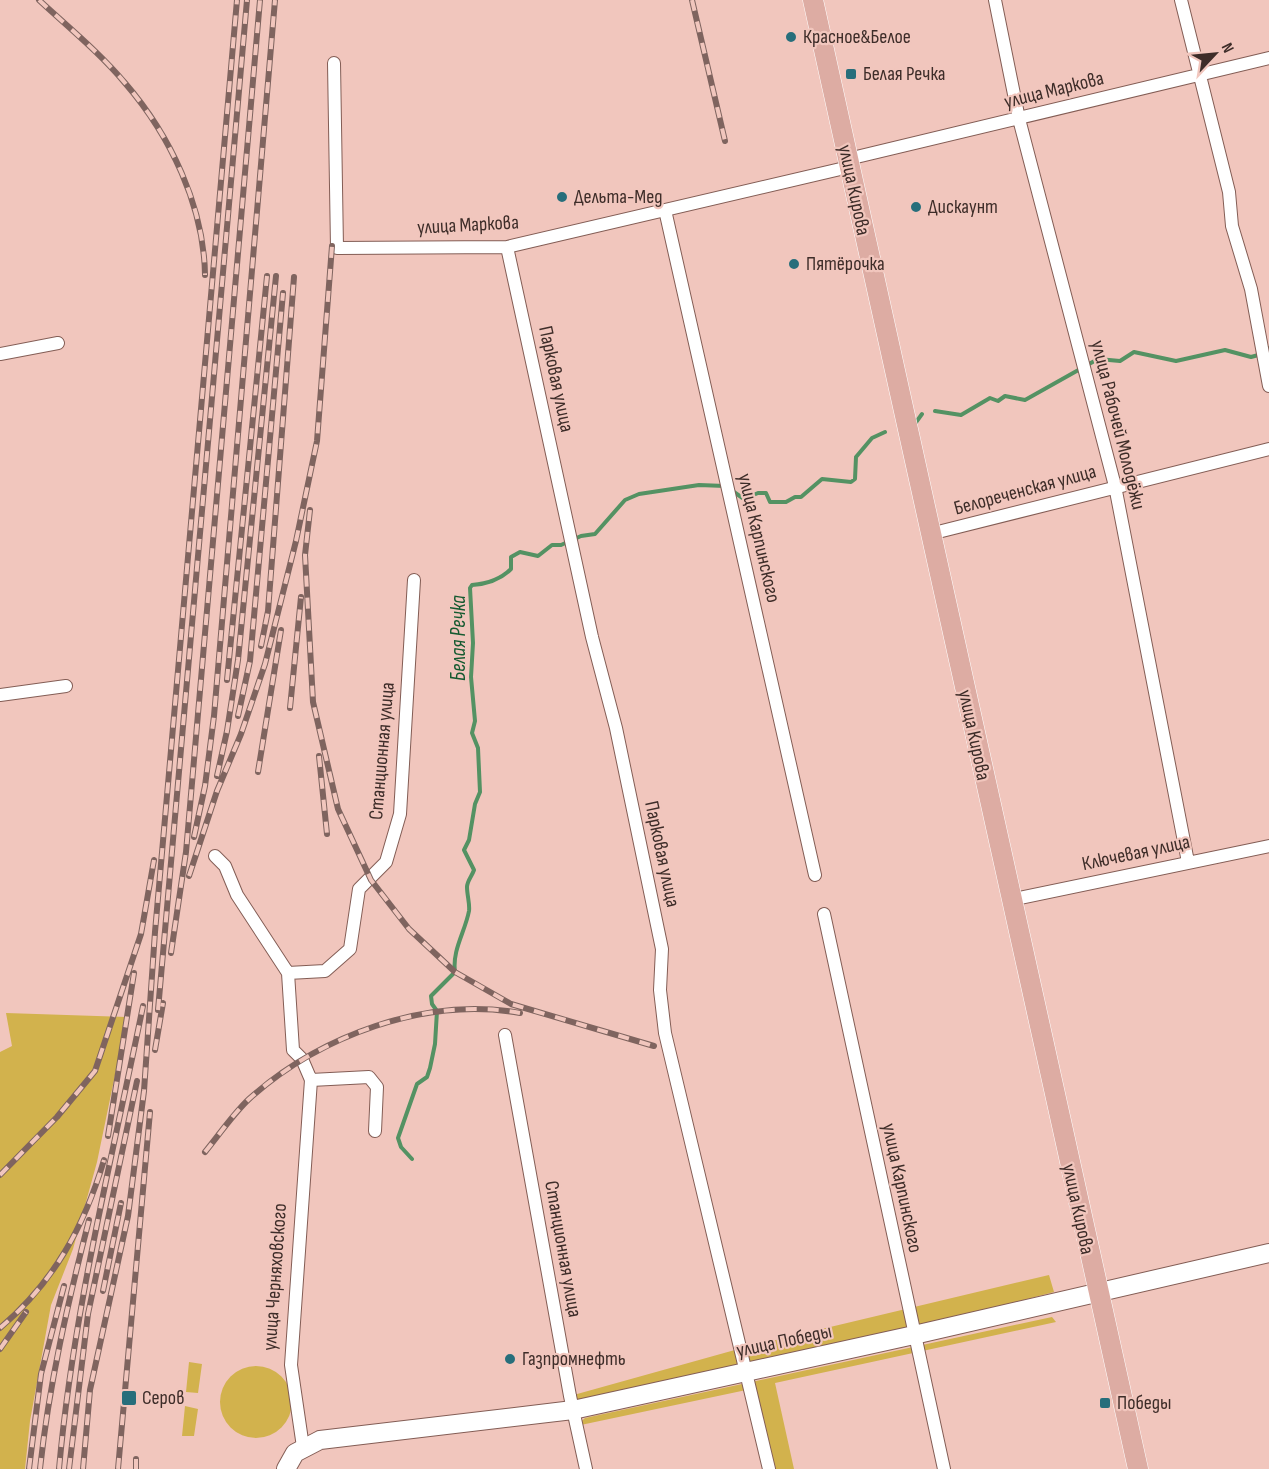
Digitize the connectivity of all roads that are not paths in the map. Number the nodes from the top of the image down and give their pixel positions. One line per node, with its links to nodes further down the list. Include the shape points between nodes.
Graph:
1 (813, 0): 8 (main road, улица Кирова)
2 (995, 0): 7 (street, улица Рабочей Молодёжи)
3 (1182, 0): 6 (street)
4 (1269, 57): 6 (street, улица Маркова)
5 (334, 63): 10 (street, улица Маркова, via 337,248)
6 (1198, 74): 7 (street, улица Маркова); 13 (street, via 1229,192 1232,226 1251,289)
7 (1019, 119): 8 (street, улица Маркова); 15 (street, улица Рабочей Молодёжи)
8 (848, 163): 9 (street, улица Маркова); 16 (main road, улица Кирова)
9 (665, 210): 10 (street, улица Маркова); 23 (street, улица Карпинского)
10 (507, 247): 33 (street, Парковая улица, via 662,949 660,990 665,1033)
11 (58, 343): 12 (street)
12 (0, 354)
13 (1269, 386)
14 (1269, 448): 15 (street, Белореченская улица)
15 (1115, 486): 16 (street, Белореченская улица); 22 (street, улица Рабочей Молодёжи)
16 (930, 534): 24 (main road, улица Кирова)
17 (414, 580): 26 (street, Станционная улица, via 400,814 386,862 359,889 350,949 325,971)
18 (66, 686): 19 (street)
19 (0, 695)
20 (1269, 846): 22 (street, Ключевая улица)
21 (215, 855): 26 (street)
22 (1188, 862): 24 (street, Ключевая улица)
23 (815, 875)
24 (1010, 900): 31 (main road, улица Кирова)
25 (824, 914): 32 (street, улица Карпинского)
26 (288, 973): 28 (street, via 292,1050 302,1059)
27 (505, 1035): 34 (street, Станционная улица)
28 (311, 1080): 29 (street, via 369,1077 377,1087); 35 (street, улица Черняховского, via 291,1365)
29 (375, 1131)
30 (1269, 1253): 31 (main road, улица Победы)
31 (1097, 1293): 32 (main road, улица Победы); 40 (main road, улица Кирова)
32 (914, 1335): 33 (main road, улица Победы); 39 (street, улица Карпинского)
33 (747, 1372): 34 (main road, улица Победы); 38 (street, Парковая улица)
34 (573, 1410): 35 (main road, улица Победы, via 320,1440); 37 (street, Станционная улица)
35 (303, 1447): 36 (main road)
36 (286, 1469)
37 (586, 1469)
38 (769, 1469)
39 (944, 1469)
40 (1138, 1469)

